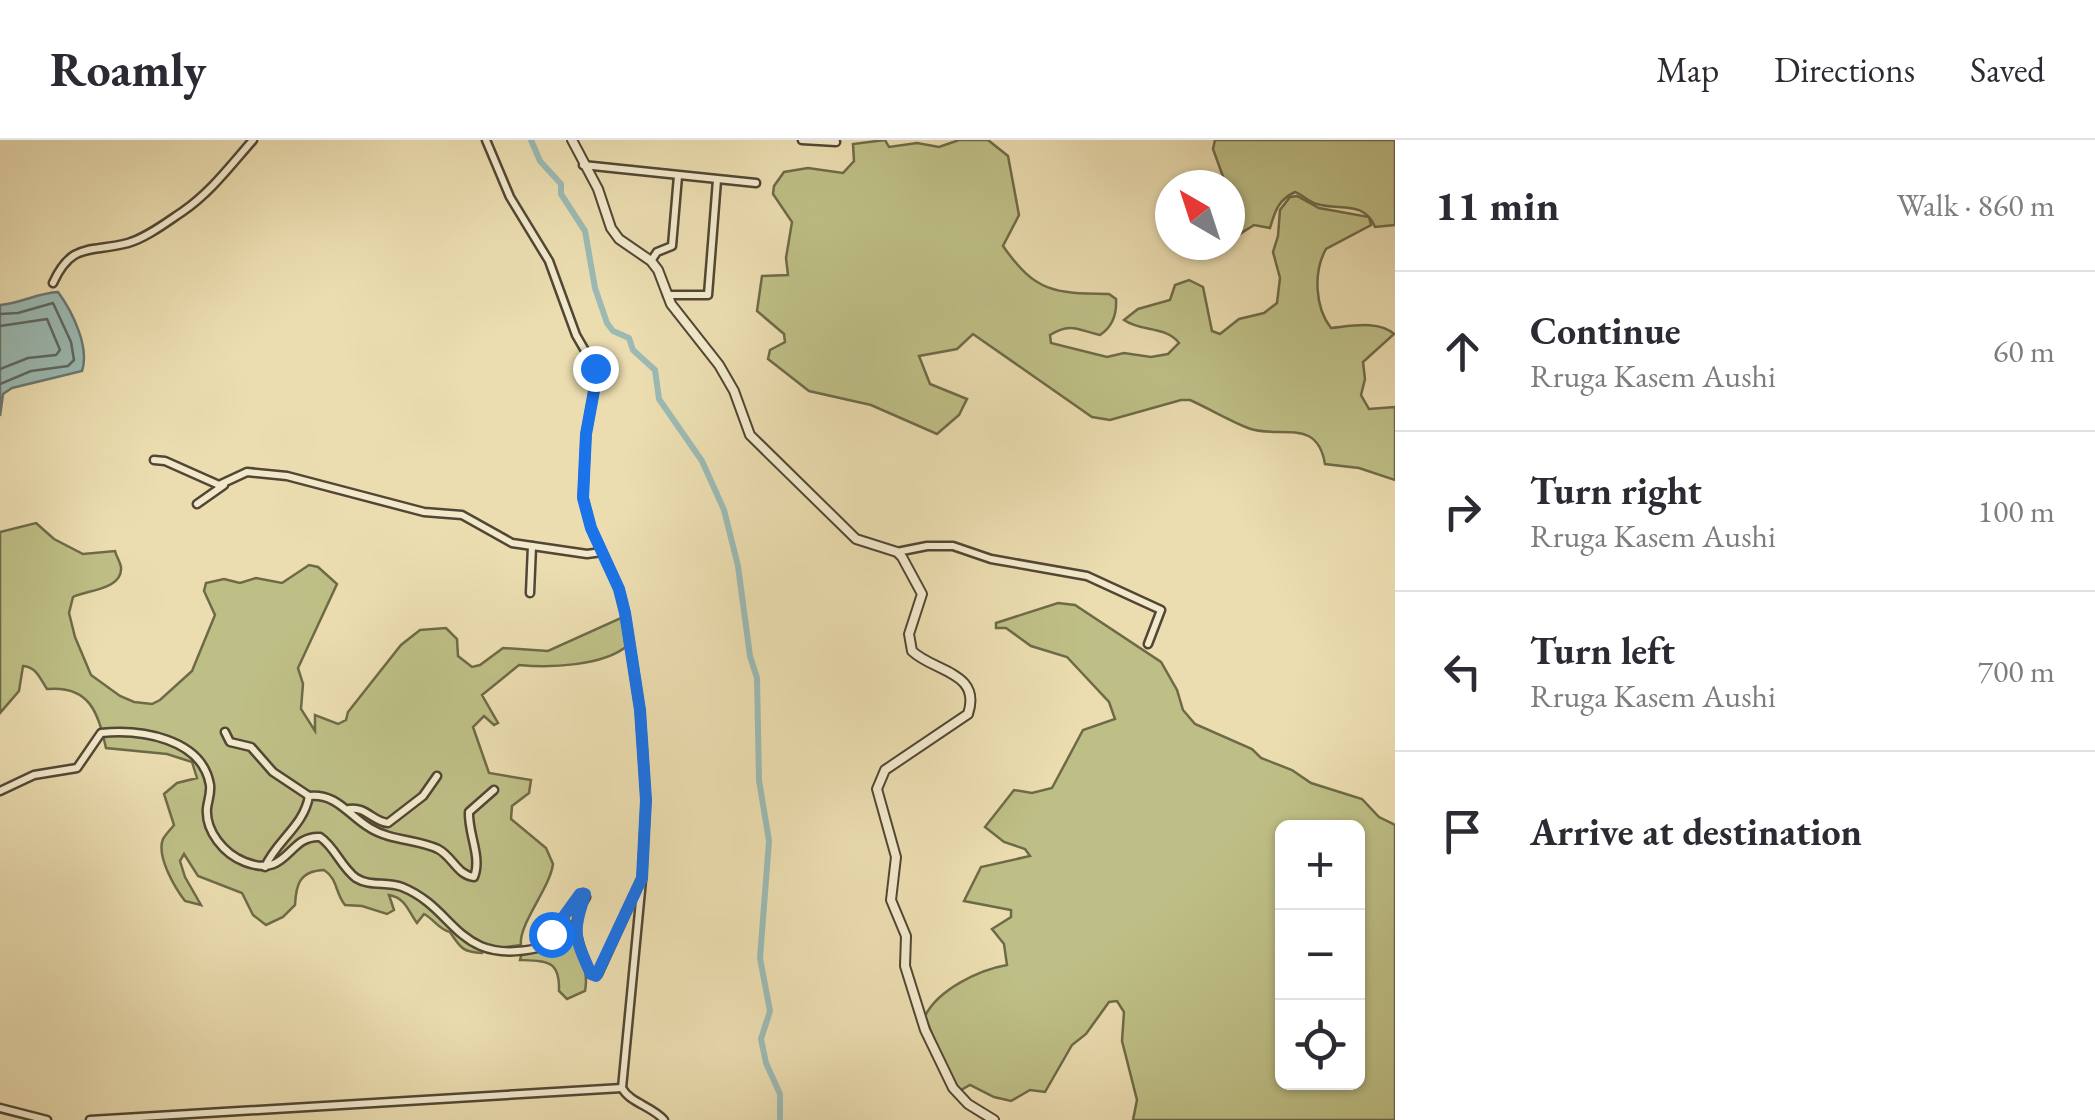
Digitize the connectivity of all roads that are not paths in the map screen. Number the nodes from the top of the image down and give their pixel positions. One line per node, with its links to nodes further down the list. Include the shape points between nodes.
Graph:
1 (253, 140): 11 (street, via 184,210 128,243 71,256)
2 (486, 140): 17 (street, via 595,368 582,491)
3 (572, 140): 6 (street)
4 (802, 140): 5 (street)
5 (836, 142)
6 (583, 165): 7 (street); 10 (street, via 614,233)
7 (678, 176): 8 (street); 10 (street, via 672,246)
8 (717, 180): 9 (street); 12 (street, via 708,295)
9 (756, 183)
10 (651, 262): 12 (street)
11 (53, 283)
12 (666, 295): 18 (street, via 719,365 750,435 856,540)
13 (154, 460): 14 (street)
14 (224, 484): 15 (street); 16 (street, via 248,472 287,476 424,512 462,515 512,543)
15 (198, 504)
16 (532, 546): 17 (street); 19 (street)
17 (602, 552): 28 (street, via 625,613 640,710)
18 (898, 552): 20 (street, via 953,546 1087,576 1160,610); 34 (street, via 922,594 909,634 912,651 961,678 971,707 878,781 897,865 891,900 906,936 906,970 947,1078)
19 (530, 592)
20 (1148, 644)
21 (225, 732): 25 (street)
22 (437, 776): 26 (street, via 388,823 359,808)
23 (494, 790): 26 (street, via 469,812 474,877 438,849 386,836)
24 (0, 791): 27 (street, via 34,775 76,768 104,732 178,743 210,783 206,811 214,836 237,858)
25 (309, 796): 26 (street, via 336,800); 27 (street)
26 (348, 810)
27 (266, 867): 28 (street, via 279,864 304,840 320,837 358,879 411,892 487,949 538,948 583,893 576,936 596,976)
28 (642, 878): 29 (street)
29 (622, 1088): 32 (street); 33 (street)
30 (0, 1108): 31 (street)
31 (47, 1120)
32 (90, 1120)
33 (664, 1120)
34 (994, 1120)

